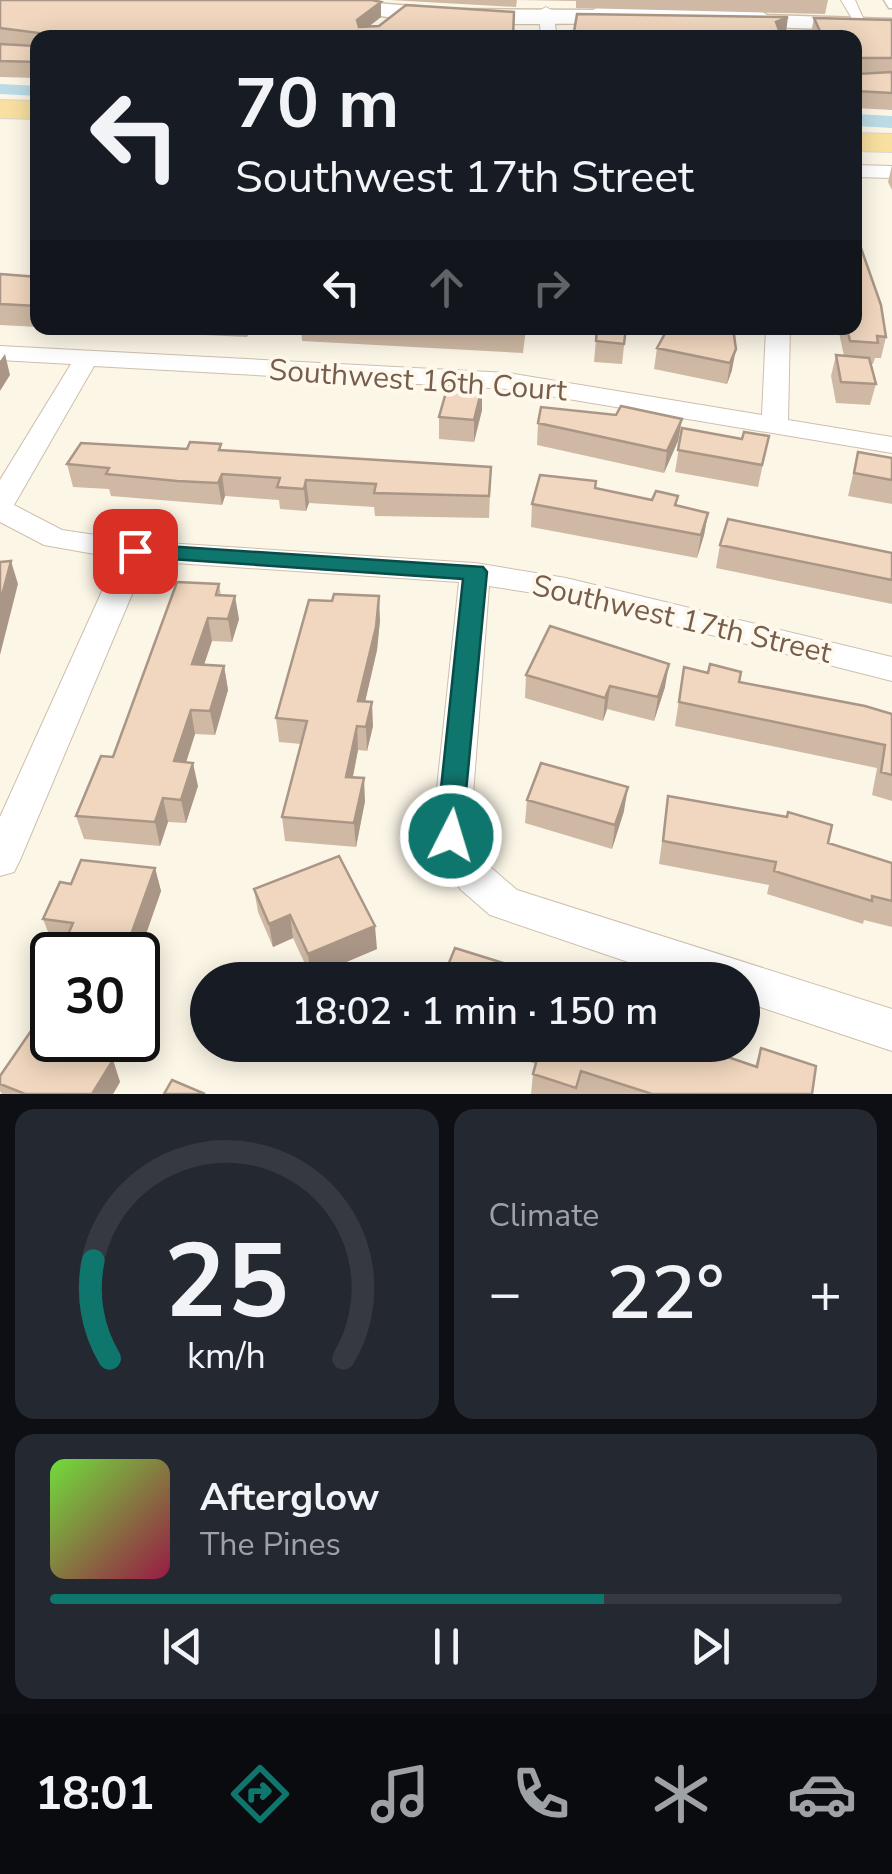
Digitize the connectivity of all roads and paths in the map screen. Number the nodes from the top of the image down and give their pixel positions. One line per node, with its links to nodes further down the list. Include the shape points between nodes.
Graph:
1 (345, 0): 4 (street)
2 (380, 0): 4 (street)
3 (856, 14): 5 (street); 6 (street)
4 (400, 15): 6 (street)
5 (892, 21)
6 (548, 22)
7 (0, 108): 8 (main road)
8 (30, 110)
9 (0, 127): 10 (main road)
10 (30, 129)
11 (862, 142): 12 (main road)
12 (892, 143)
13 (862, 160): 14 (main road)
14 (892, 162)
15 (862, 170): 16 (street)
16 (892, 172)
17 (778, 335): 20 (street)
18 (0, 353): 19 (street, Southwest 16th Court)
19 (86, 359): 20 (street, Southwest 16th Court, via 508,381); 22 (street)
20 (774, 422): 21 (street, Southwest 16th Court)
21 (892, 445)
22 (0, 507): 23 (street, Southwest 17th Street, via 55,538)
23 (135, 551): 24 (street, Southwest 17th Street); 26 (street)
24 (475, 572): 25 (street, Southwest 17th Street); 27 (street, via 451,836 474,877 504,903)
25 (892, 668)
26 (0, 860)
27 (686, 962)
28 (760, 986): 29 (street)
29 (892, 1030)

